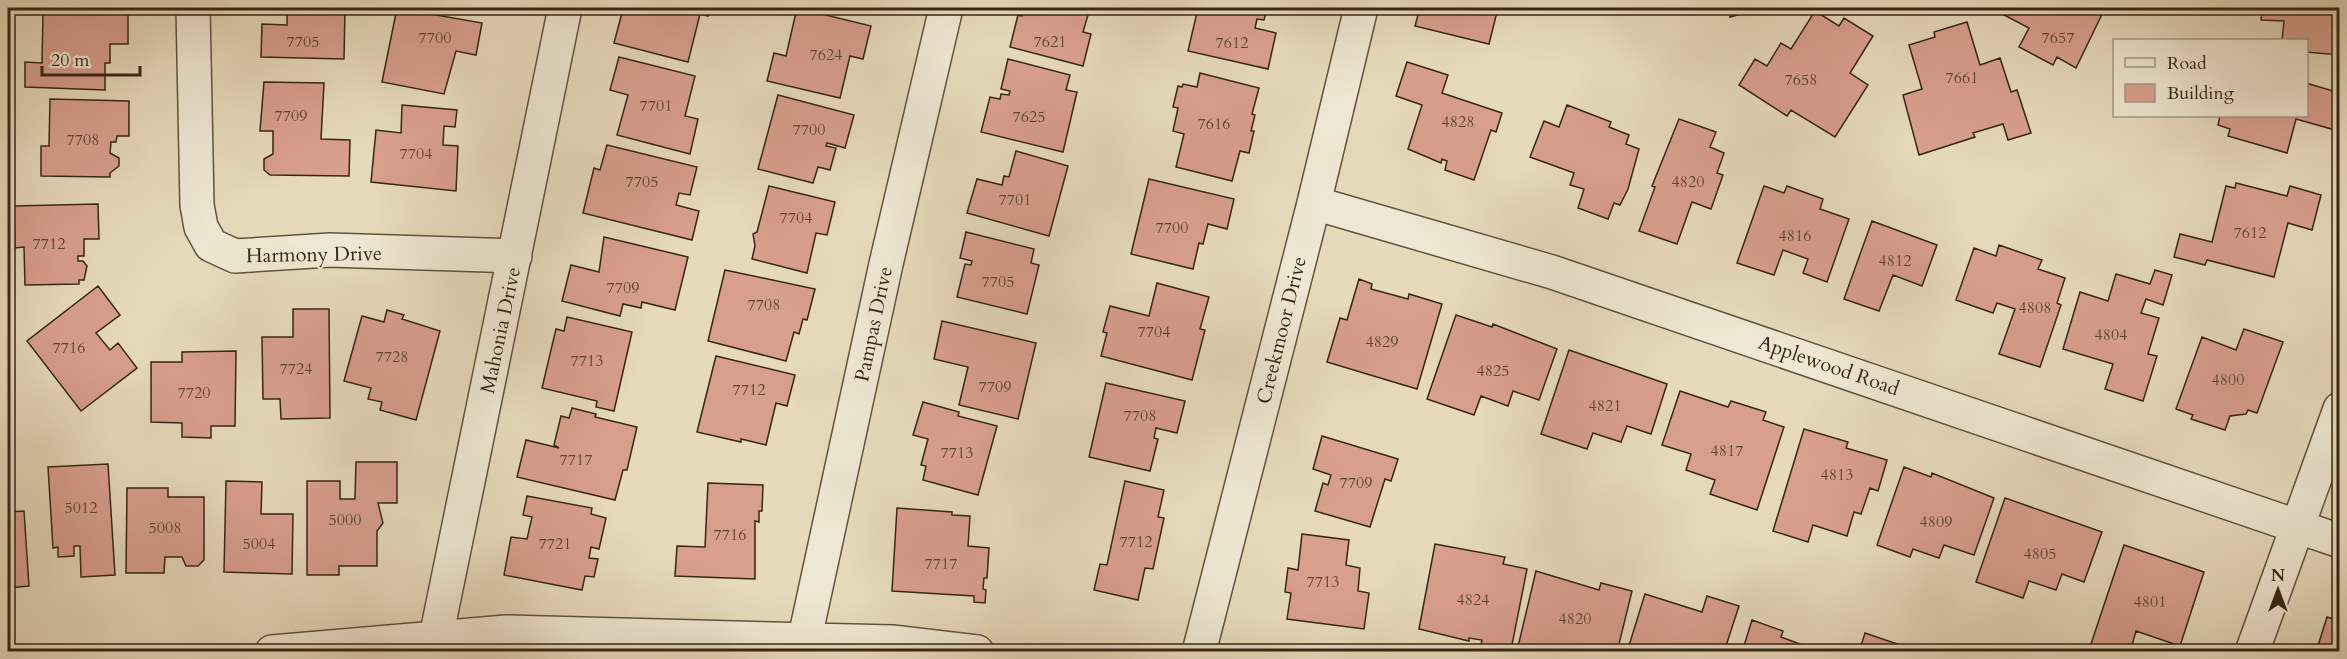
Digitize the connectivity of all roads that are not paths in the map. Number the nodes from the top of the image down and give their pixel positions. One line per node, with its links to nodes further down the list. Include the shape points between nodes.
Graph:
1 (193, 8): 6 (street, Harmony Drive, via 197,205 201,227 211,245 235,255 330,250)
2 (565, 8): 6 (street, Mahonia Drive)
3 (946, 8): 10 (street, Pampas Drive)
4 (1361, 8): 5 (street, Creekmoor Drive)
5 (1314, 203): 8 (street, Applewood Road, via 1551,272); 14 (street, Creekmoor Drive)
6 (515, 255): 11 (street, Mahonia Drive)
7 (2340, 409): 8 (street)
8 (2295, 526): 9 (street, Applewood Road); 15 (street)
9 (2340, 541)
10 (804, 642): 11 (street, via 506,632); 13 (street, via 892,642)
11 (434, 645): 12 (street)
12 (272, 651)
13 (977, 651)
14 (1198, 651)
15 (2252, 651)

